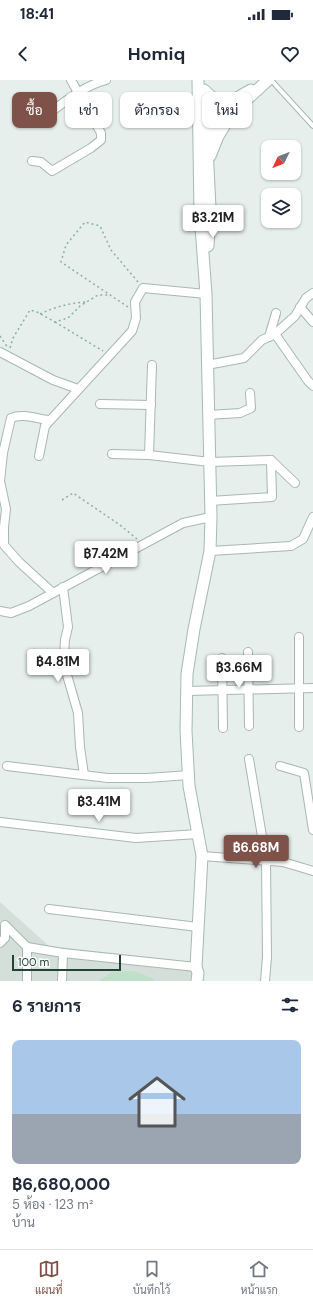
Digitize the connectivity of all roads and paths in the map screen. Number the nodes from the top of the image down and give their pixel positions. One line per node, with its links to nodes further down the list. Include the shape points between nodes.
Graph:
1 (71, 80): 6 (street)
2 (106, 80): 6 (street)
3 (198, 80): 14 (main road)
4 (269, 80): 7 (main road); 8 (main road); 9 (lane)
5 (203, 85): 14 (main road)
6 (78, 92)
7 (248, 92)
8 (252, 96)
9 (313, 126)
10 (98, 128): 15 (street, via 101,140 52,171 41,162)
11 (208, 128): 14 (main road)
12 (211, 128): 14 (main road)
13 (223, 128): 16 (main road)
14 (203, 134): 16 (main road); 17 (main road)
15 (32, 161)
16 (209, 161): 17 (main road)
17 (204, 184): 20 (main road)
18 (143, 288): 20 (street); 21 (path, via 111,250 100,226 85,222 66,245 61,262); 24 (street, via 134,302)
19 (313, 293): 23 (street)
20 (206, 294): 34 (main road)
21 (110, 295): 22 (path, via 98,295); 24 (path)
22 (88, 302): 26 (path, via 54,307); 27 (path, via 68,318)
23 (300, 307): 28 (street); 29 (street, via 295,316)
24 (136, 312): 32 (street, via 132,331)
25 (276, 313): 29 (street)
26 (40, 314): 27 (path); 30 (path, via 30,310 13,338)
27 (55, 322): 32 (path)
28 (313, 322)
29 (272, 335): 34 (street, via 262,340 244,358); 35 (street)
30 (10, 351)
31 (0, 352): 36 (street, via 53,380)
32 (110, 355): 36 (street)
33 (152, 365): 39 (street)
34 (207, 365): 40 (main road)
35 (311, 381)
36 (78, 389): 41 (street)
37 (250, 393): 40 (street, via 251,408 240,413)
38 (100, 404): 39 (street)
39 (151, 405): 43 (street)
40 (208, 415): 46 (main road)
41 (49, 420): 44 (street, via 45,426); 55 (street, via 19,415 11,418 0,481 6,509 4,545)
42 (112, 454): 43 (street)
43 (149, 455): 46 (street)
44 (39, 456)
45 (271, 460): 46 (street); 47 (street); 49 (street, via 272,497)
46 (210, 462): 49 (main road)
47 (295, 483)
48 (62, 500): 52 (path, via 72,493 120,525)
49 (210, 501): 51 (main road)
50 (313, 516): 53 (street, via 303,539 290,546)
51 (211, 517): 52 (street, via 183,523); 53 (main road)
52 (143, 544): 54 (street)
53 (210, 551): 64 (main road, via 194,628)
54 (63, 587): 55 (street); 71 (street, via 68,627 64,656 78,713)
55 (53, 593): 56 (street, via 29,606 11,612)
56 (0, 611)
57 (299, 637): 60 (street)
58 (248, 652): 63 (street)
59 (222, 658): 62 (street)
60 (299, 688): 61 (street); 63 (street); 66 (street)
61 (313, 688)
62 (223, 690): 63 (street); 64 (street); 67 (street)
63 (248, 690): 65 (street)
64 (187, 691): 72 (main road)
65 (249, 726)
66 (299, 727)
67 (223, 728)
68 (249, 759): 77 (street)
69 (7, 766): 71 (street)
70 (280, 766): 74 (street, via 304,773)
71 (84, 775): 72 (street, via 147,778)
72 (189, 775): 75 (main road)
73 (0, 822): 75 (street, via 136,838)
74 (313, 830)
75 (198, 834): 76 (main road)
76 (202, 856): 77 (street); 81 (main road)
77 (266, 860): 78 (street); 89 (street)
78 (313, 871)
79 (49, 909): 81 (street)
80 (3, 923): 82 (street, via 5,938); 83 (street)
81 (198, 927): 85 (main road)
82 (0, 943)
83 (27, 946): 84 (street); 86 (street)
84 (63, 952): 85 (street); 87 (street)
85 (196, 967): 88 (main road)
86 (27, 981)
87 (62, 981)
88 (197, 981)
89 (265, 981)

